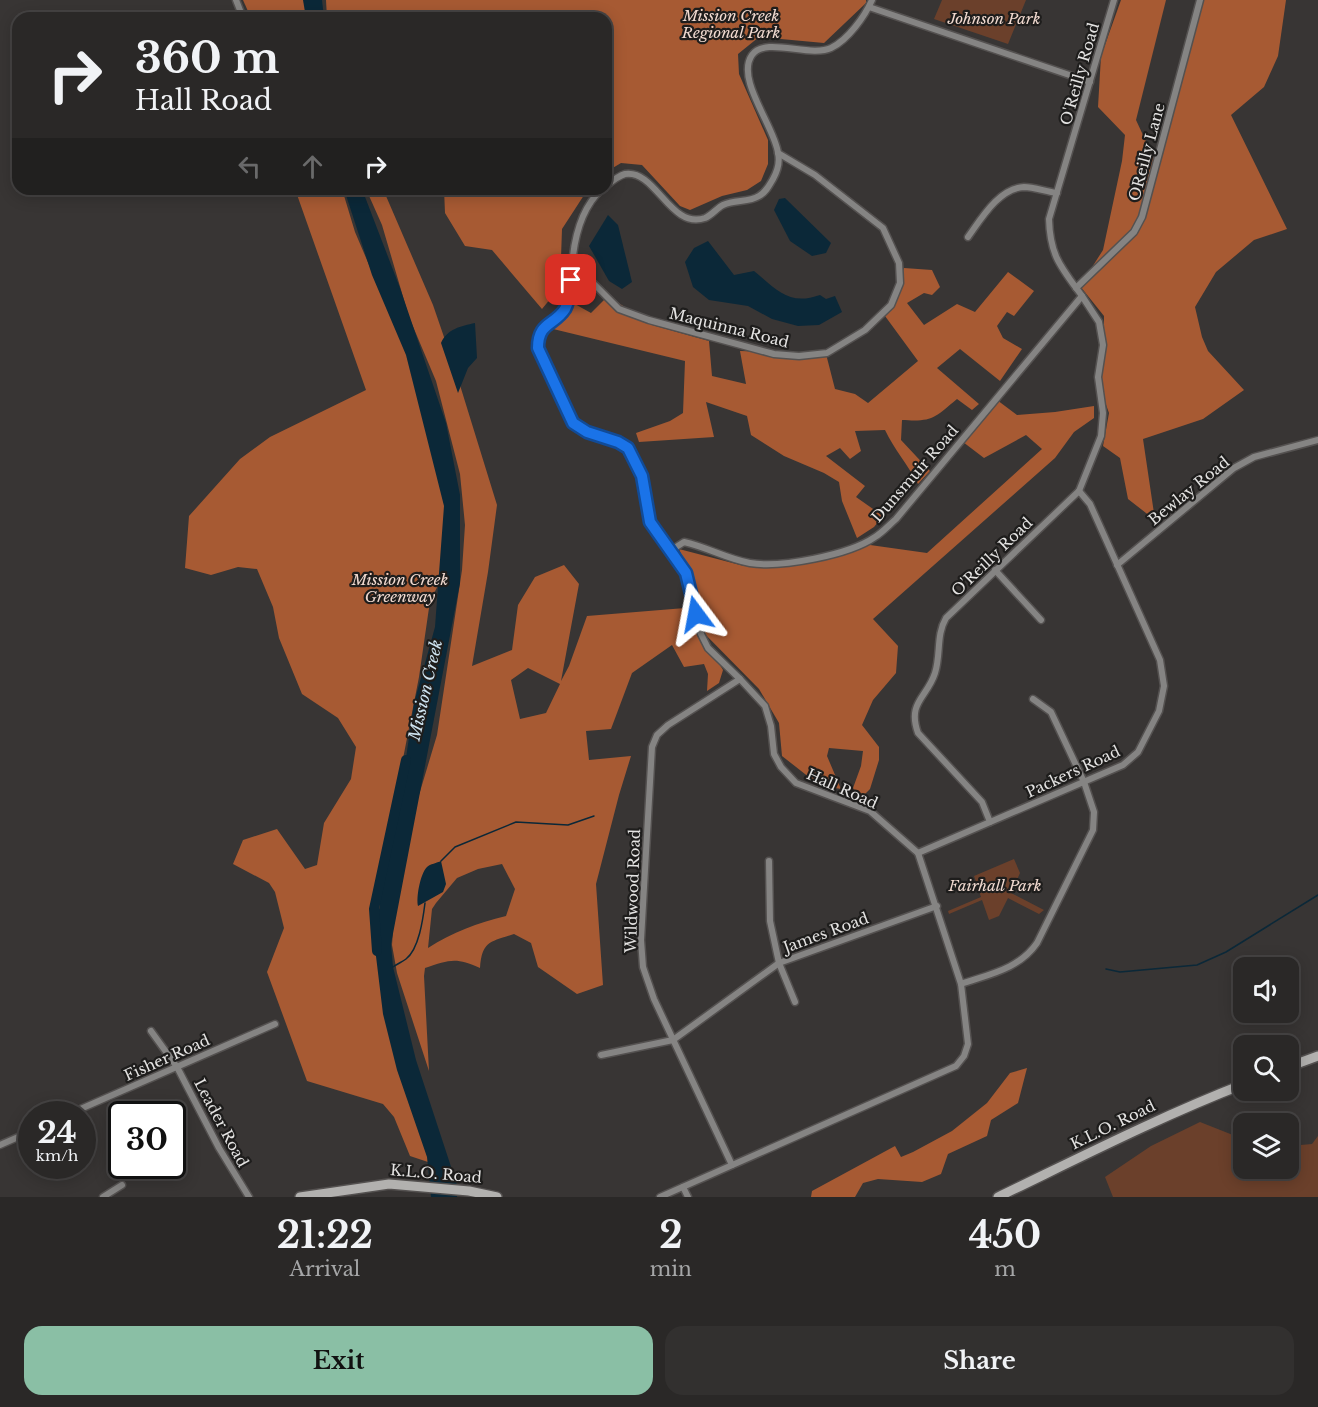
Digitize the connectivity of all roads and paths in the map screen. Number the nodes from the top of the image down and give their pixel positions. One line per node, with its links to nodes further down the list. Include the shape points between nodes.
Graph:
1 (872, 0): 4 (street)
2 (1114, 0): 5 (street, O'Reilly Road)
3 (1200, 0): 12 (street, OReilly Lane, via 1142,217 1134,231)
4 (869, 7): 5 (street); 6 (street, via 848,35 831,48 810,52 762,48 753,53 749,80)
5 (1090, 82): 8 (street, O'Reilly Road)
6 (778, 153): 7 (street, via 777,171 760,196 722,205 706,218 692,219 678,213 637,176 626,174); 11 (street, Maquinna Road, via 815,175 883,228 899,263 900,283 891,305 865,330 827,353 774,354 629,313 619,309)
7 (612, 181)
8 (1057, 193): 10 (street, via 1023,187 1005,194); 12 (street, O'Reilly Road, via 1049,219 1050,240 1055,259)
9 (598, 195): 11 (street, Hall Road, via 575,235)
10 (968, 237)
11 (572, 262): 16 (street, Hall Road, via 564,311 543,328 538,348 573,423 628,448 642,476 650,522)
12 (1076, 288): 13 (street)
13 (1082, 296): 15 (street, O'Reilly Road, via 1099,322 1103,345 1098,377 1103,413 1101,436); 16 (street, Dunsmuir Road, via 896,519 874,538 852,549 790,562 730,559 684,542)
14 (1318, 440): 17 (street, Bewlay Road, via 1254,457 1234,468)
15 (1079, 490): 17 (street, Packers Road, via 1090,504); 18 (street, O'Reilly Road)
16 (670, 551): 20 (street, Hall Road, via 686,573 700,634 708,648)
17 (1117, 565): 22 (street, Packers Road, via 1160,660 1164,686 1159,711 1138,752 1123,765)
18 (995, 570): 19 (street); 23 (street, O'Reilly Road, via 940,628 935,673 917,703 914,720 918,733 982,802)
19 (1041, 620)
20 (740, 679): 24 (street, Hall Road, via 765,706 774,754 796,783 870,811); 32 (street, Wildwood Road, via 668,725 657,735 652,747 641,940 643,967)
21 (1033, 699): 22 (street, via 1051,712)
22 (1084, 782): 23 (street, Packers Road); 28 (street, via 1094,812 1093,830 1037,943 1015,965)
23 (990, 822): 24 (street, Packers Road)
24 (918, 853): 26 (street, Hall Road)
25 (769, 861): 27 (street, via 770,921)
26 (937, 906): 27 (street, James Road); 28 (street, Hall Road)
27 (779, 963): 29 (street); 32 (street, James Road)
28 (961, 984): 41 (street, Hall Road, via 968,1044 956,1066)
29 (795, 1002)
30 (275, 1024): 36 (street, Fisher Road)
31 (151, 1031): 36 (street, Leader Road)
32 (673, 1040): 33 (street); 41 (street, Wildwood Road)
33 (601, 1055)
34 (1318, 1056): 35 (main road)
35 (1299, 1063)
36 (177, 1067): 38 (street, Fisher Road); 46 (street, Leader Road)
37 (1233, 1089): 51 (main road, K.L.O. Road, via 1149,1124)
38 (96, 1102)
39 (18, 1137): 40 (street)
40 (0, 1145)
41 (732, 1166): 43 (street, Hall Road)
42 (122, 1185): 45 (street)
43 (683, 1187): 49 (street, Hall Road); 50 (street)
44 (468, 1194): 47 (main road, K.L.O. Road, via 389,1184); 48 (main road, K.L.O. Road)
45 (103, 1197)
46 (249, 1197)
47 (300, 1197)
48 (497, 1197)
49 (660, 1197)
50 (688, 1197)
51 (998, 1197)

